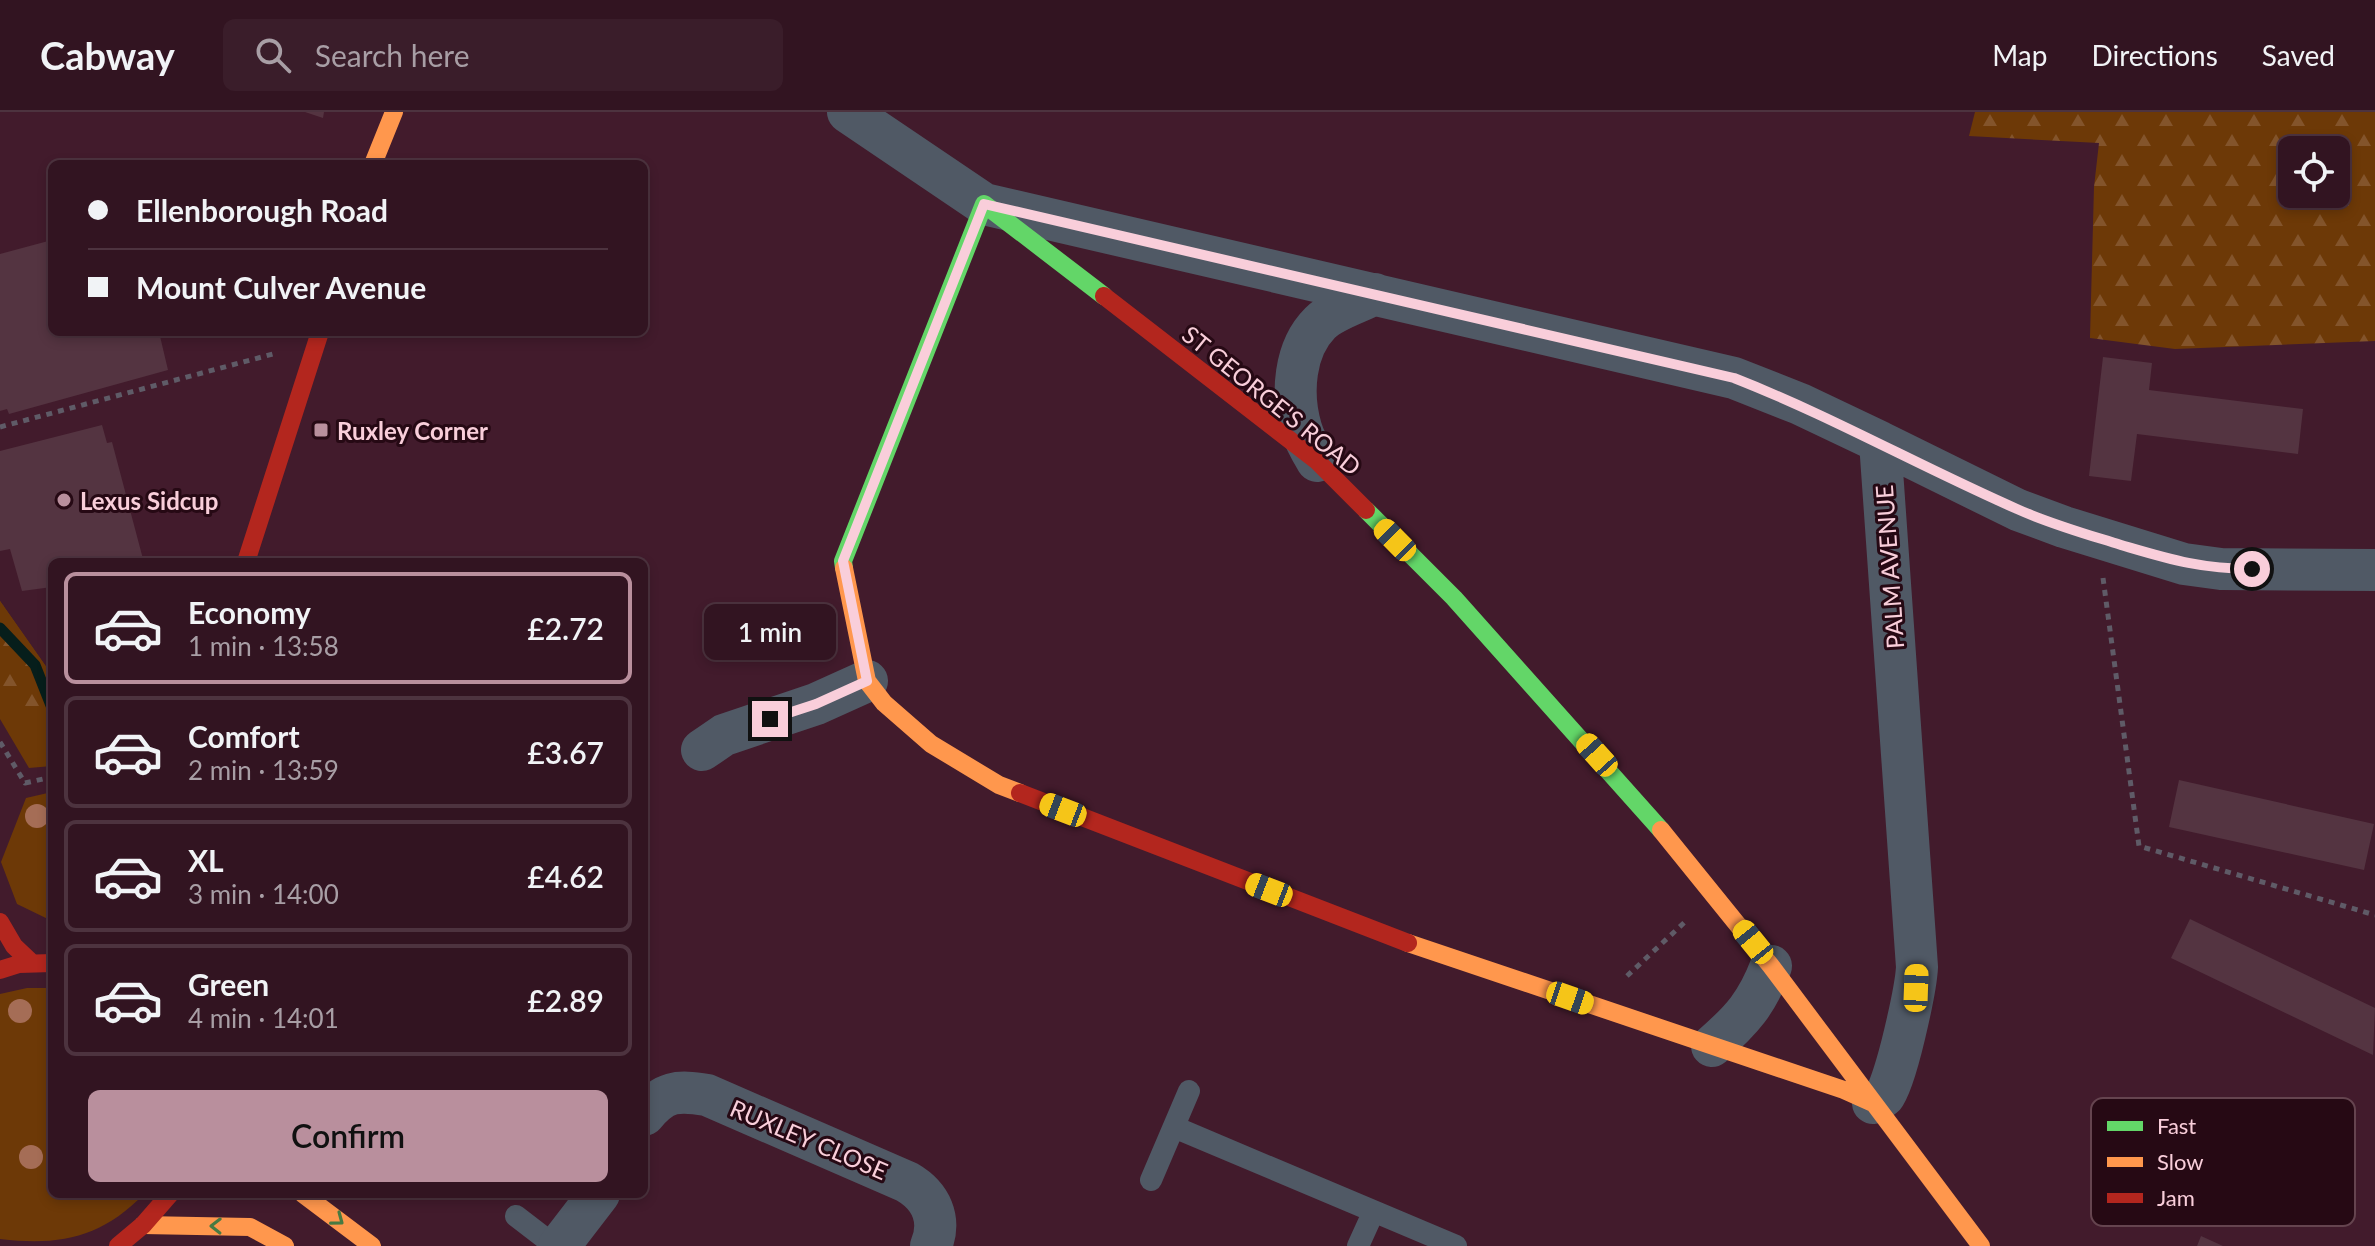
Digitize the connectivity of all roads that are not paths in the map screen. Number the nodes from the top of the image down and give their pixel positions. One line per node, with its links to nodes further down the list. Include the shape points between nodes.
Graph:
1 (394, 112): 3 (street)
2 (848, 112): 4 (street)
3 (375, 160)
4 (984, 204): 5 (street); 8 (street, ST GEORGE'S ROAD); 11 (street, via 843,561)
5 (1375, 294): 7 (street, via 1734,378); 8 (street, via 1322,321 1299,360 1301,429)
6 (318, 337): 9 (street)
7 (1880, 442): 10 (street, via 2018,510 2184,564); 19 (street, PALM AVENUE, via 1917,967 1912,1010 1886,1094)
8 (1317, 461): 15 (street, ST GEORGE'S ROAD, via 1454,598 1607,767)
9 (247, 558)
10 (2375, 570)
11 (867, 681): 12 (street, via 724,735); 17 (street, via 922,737 999,785 1427,950)
12 (702, 750)
13 (0, 922): 14 (street, via 14,946)
14 (45, 961): 16 (street)
15 (1771, 966): 17 (street, via 1754,1005); 19 (street, ST GEORGE'S ROAD)
16 (0, 970)
17 (1712, 1046): 19 (street)
18 (1189, 1091): 21 (lane)
19 (1873, 1103): 36 (street, ST GEORGE'S ROAD)
20 (648, 1111): 30 (street, RUXLEY CLOSE, via 677,1092 707,1095 894,1176 921,1190 930,1202 936,1223)
21 (1174, 1127): 22 (lane); 26 (lane)
22 (1151, 1180)
23 (167, 1198): 28 (street)
24 (308, 1198): 32 (street, one-way to 32)
25 (596, 1198): 33 (street)
26 (1373, 1213): 34 (lane); 35 (lane)
27 (516, 1216): 33 (lane)
28 (143, 1225): 29 (street); 31 (street, one-way to 28, via 250,1227)
29 (124, 1243)
30 (934, 1245)
31 (285, 1246)
32 (372, 1246)
33 (557, 1246)
34 (1358, 1246)
35 (1456, 1246)
36 (1981, 1246)

